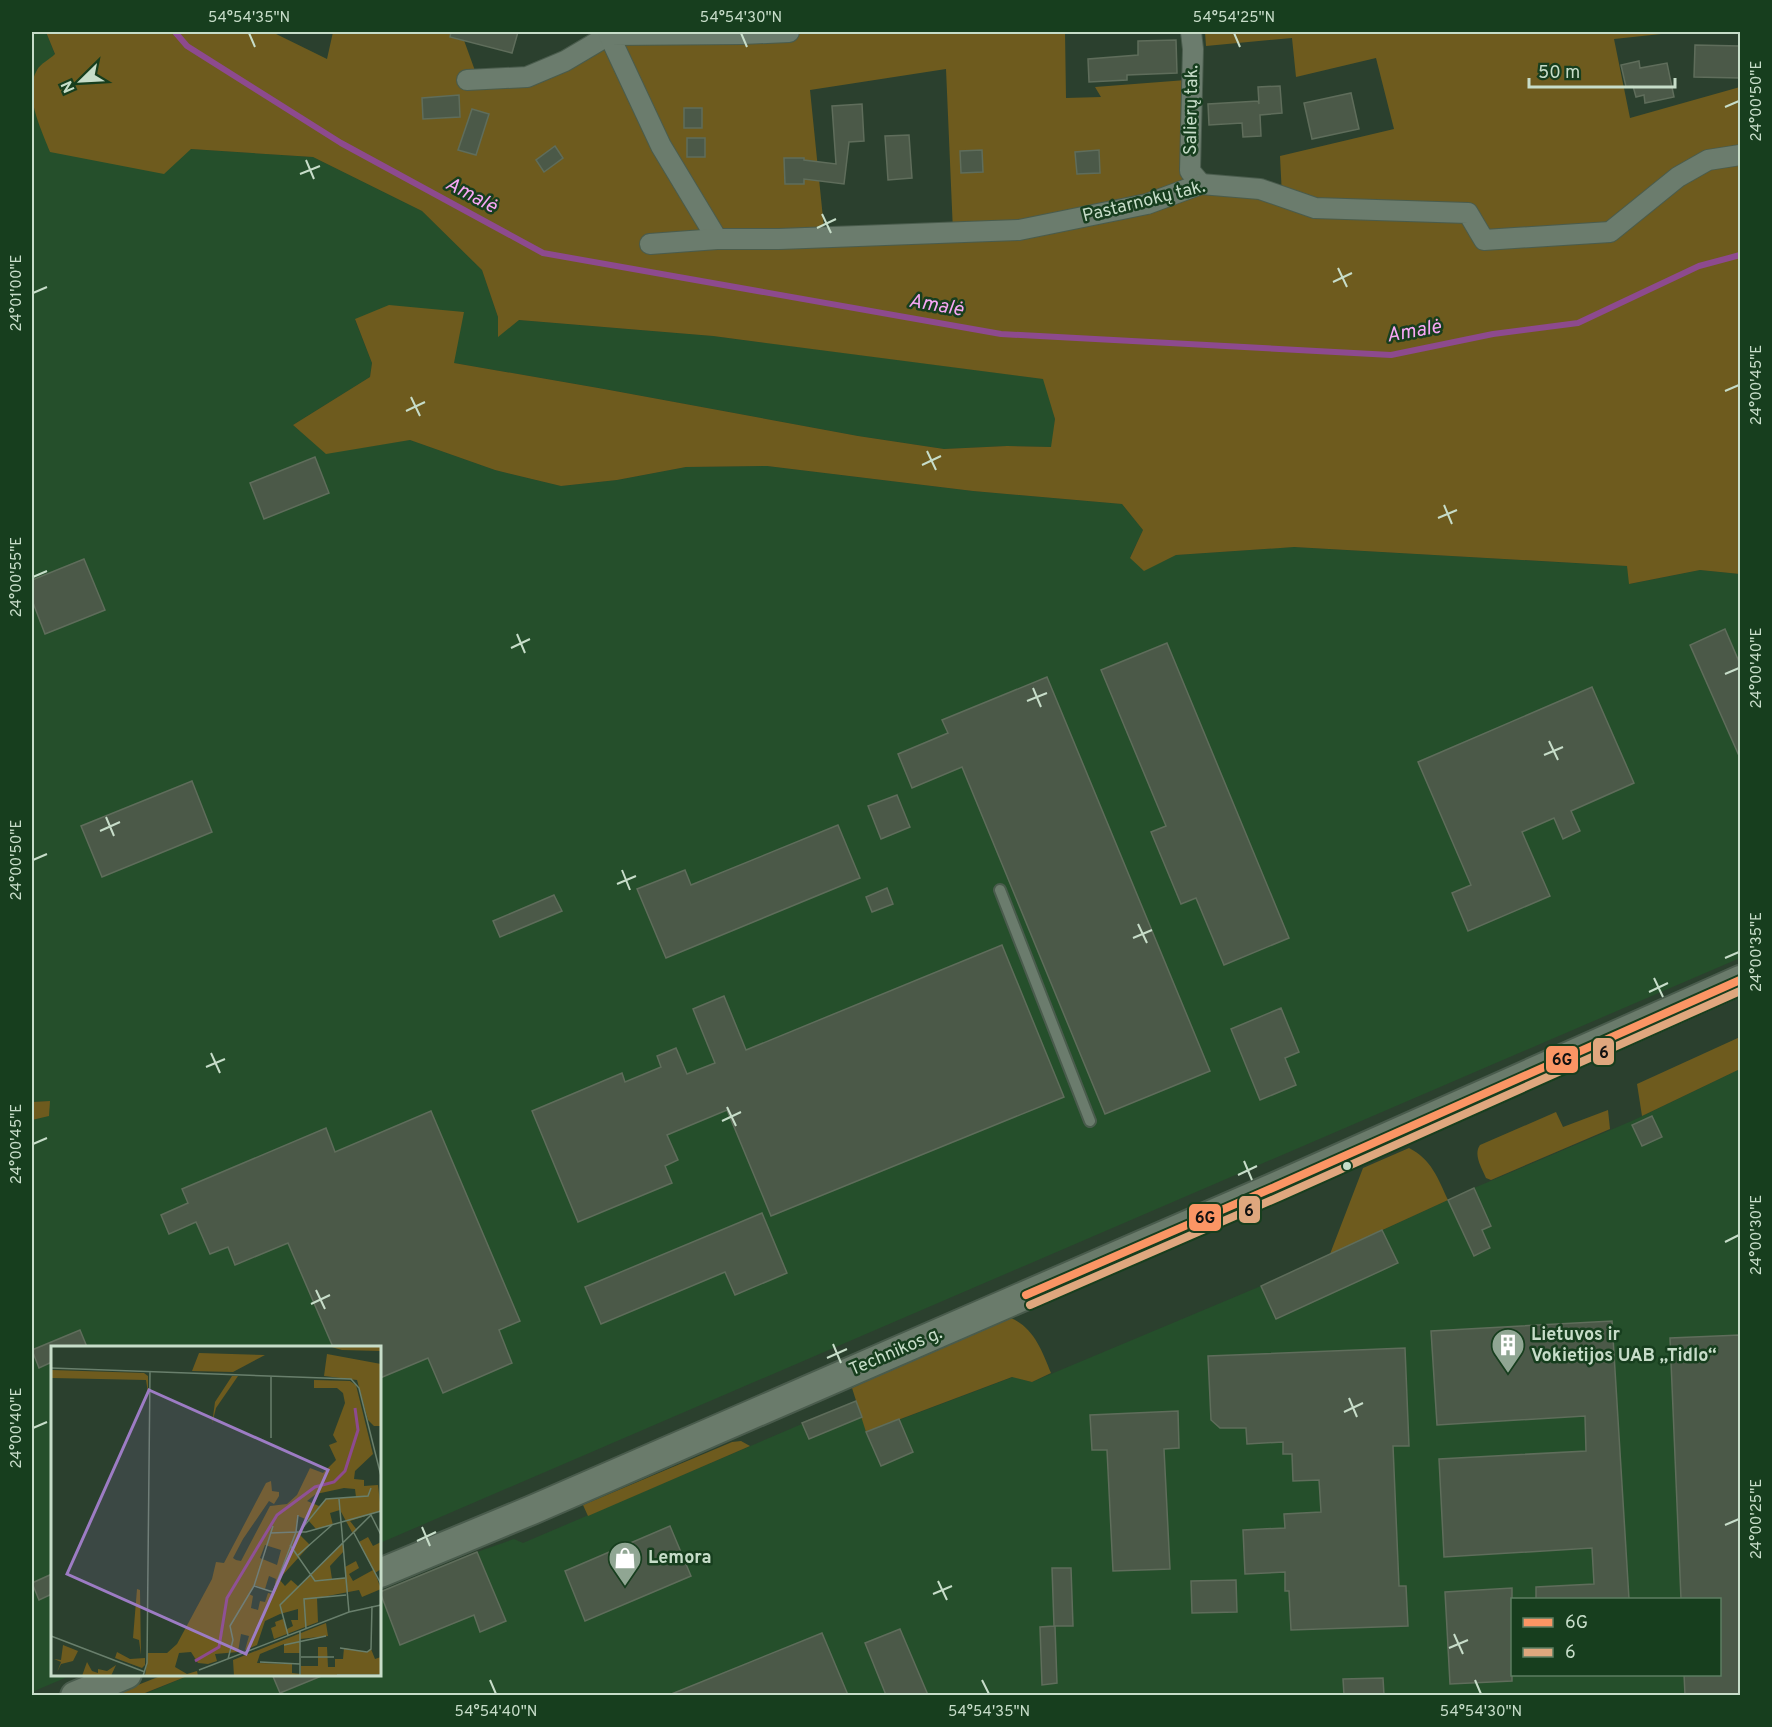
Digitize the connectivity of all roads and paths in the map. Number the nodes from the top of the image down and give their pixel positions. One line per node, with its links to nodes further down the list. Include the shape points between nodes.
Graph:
1 (789, 32): 4 (street)
2 (1191, 32): 7 (street, Salierų tak., via 1190,171)
3 (608, 33): 4 (street); 5 (street, via 565,61 527,77); 8 (street, via 661,146)
4 (743, 33)
5 (467, 80)
6 (1740, 154): 7 (street, Pastarnokų tak., via 1708,160 1678,177 1610,232 1484,240 1468,213 1315,208 1260,189)
7 (1202, 184): 8 (street, Pastarnokų tak., via 1147,204 1019,230)
8 (717, 239): 9 (street, Pastarnokų tak.)
9 (650, 244)
10 (1000, 890): 12 (lane)
11 (1740, 980): 13 (street, Technikos g., via 1246,1199)
12 (1090, 1121)
13 (381, 1573)
14 (122, 1676): 15 (street)
15 (75, 1695)

